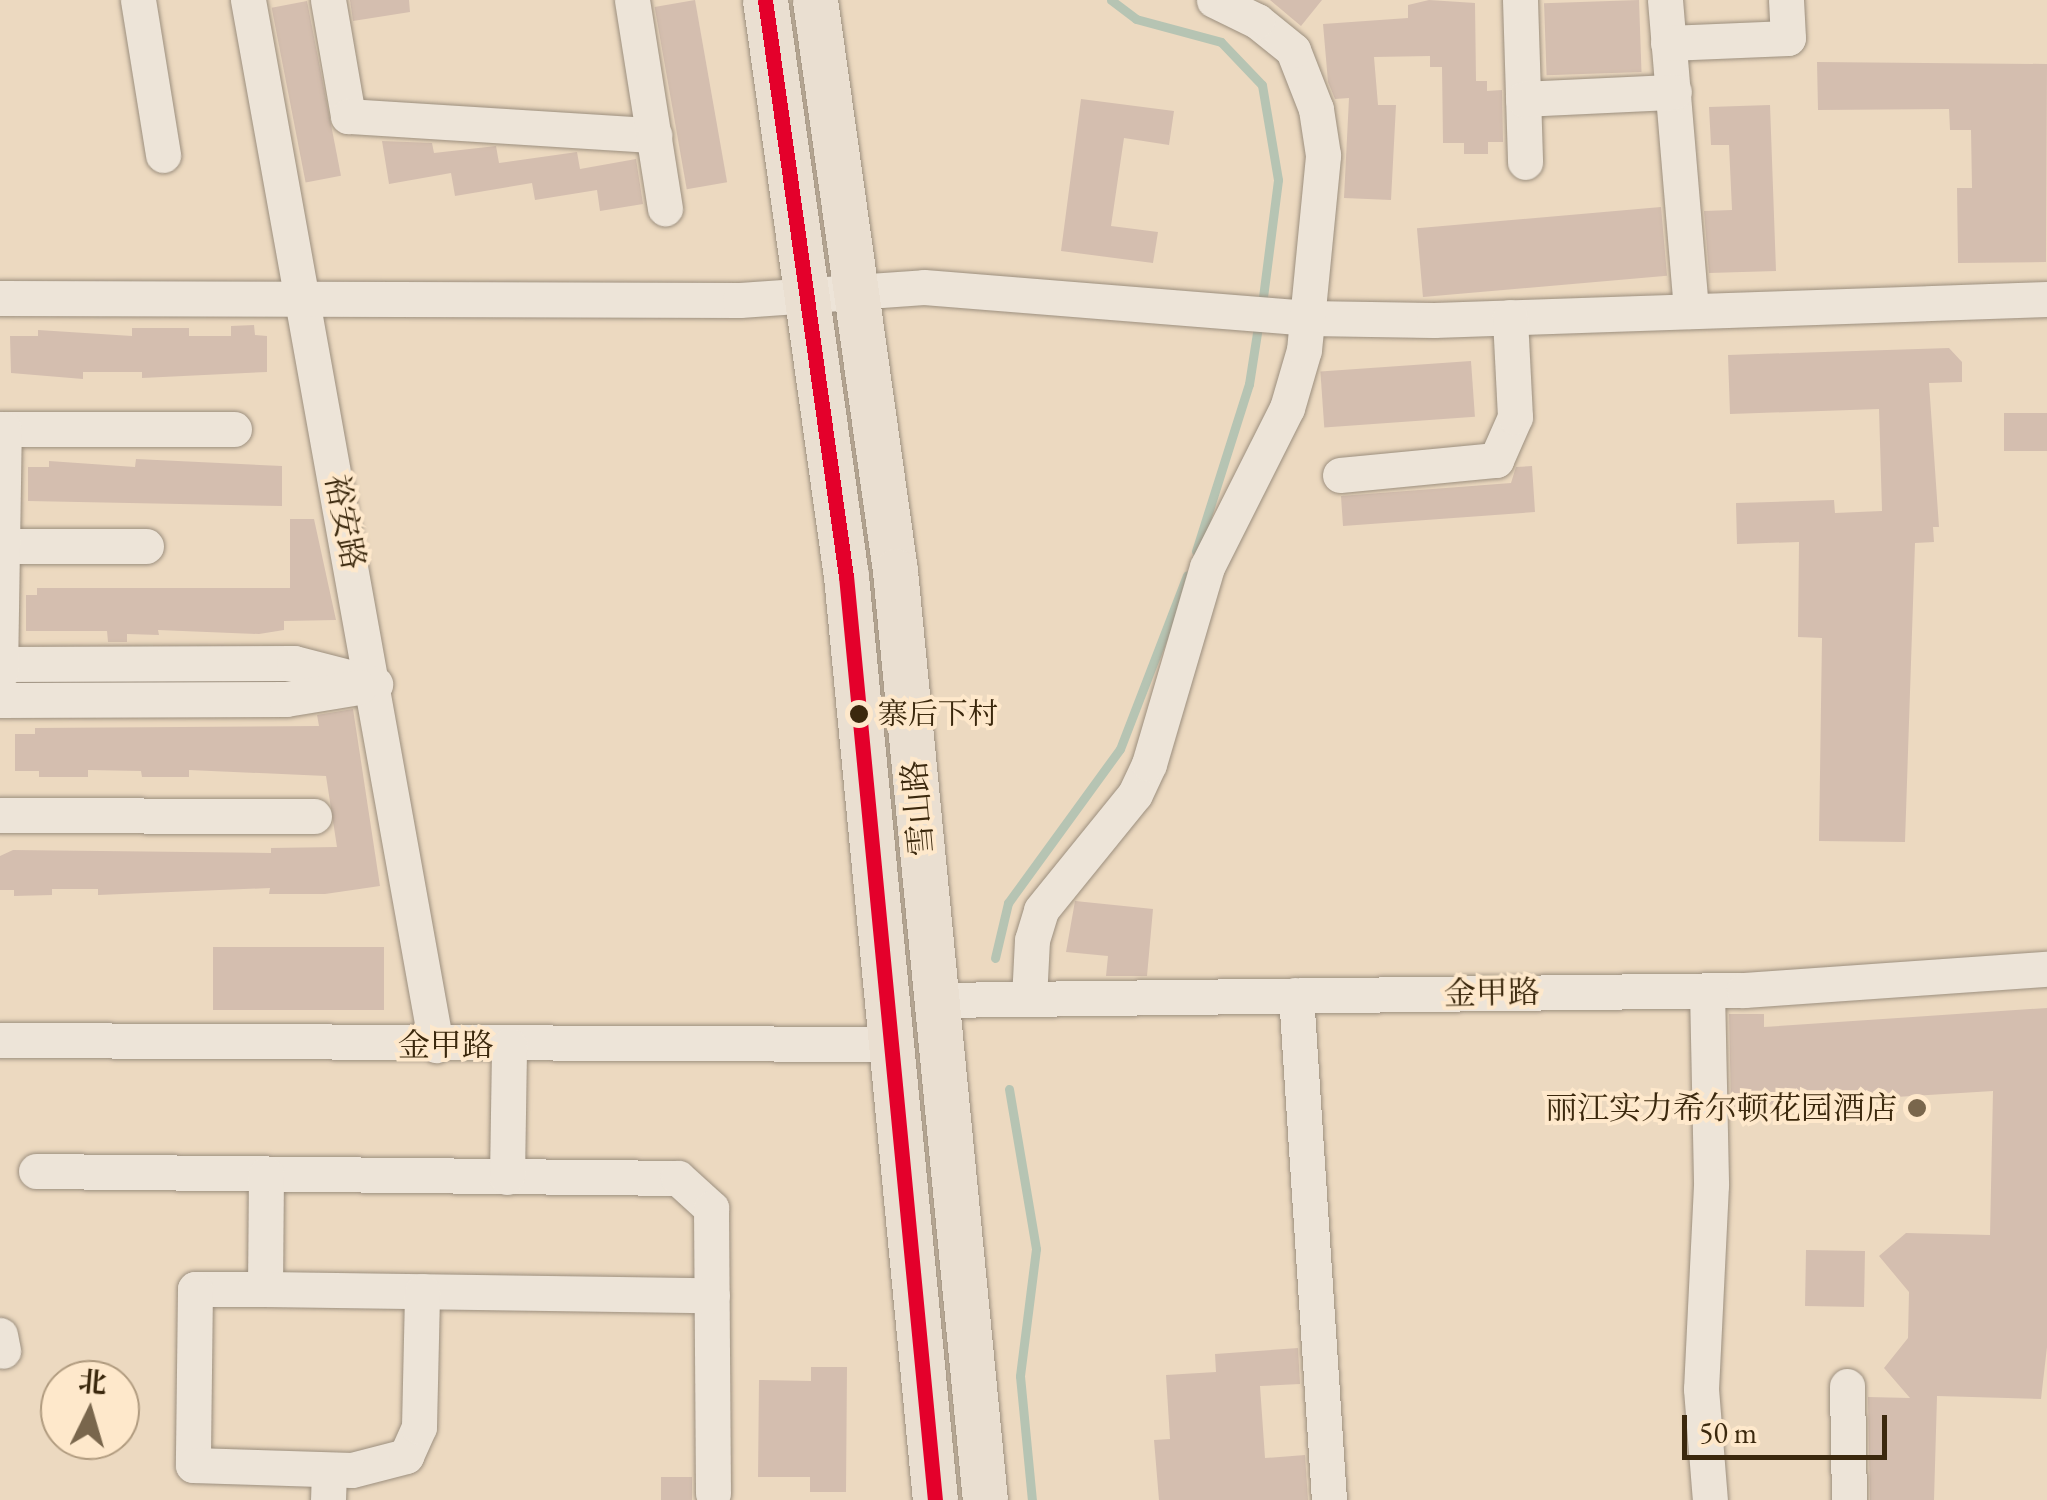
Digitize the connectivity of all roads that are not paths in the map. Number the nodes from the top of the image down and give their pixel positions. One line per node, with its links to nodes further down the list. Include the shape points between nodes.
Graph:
1 (138, 0): 15 (street)
2 (248, 0): 20 (street, 裕安路)
3 (328, 0): 14 (street, via 348,116)
4 (632, 0): 14 (street)
5 (764, 0): 19 (main road, 雪山路)
6 (815, 0): 18 (main road, 雪山路)
7 (1214, 0): 24 (street, via 1293,50 1316,109 1323,155)
8 (1520, 0): 13 (street)
9 (1665, 0): 11 (street)
10 (1786, 0): 11 (street, via 1788,38)
11 (1668, 43): 12 (street)
12 (1674, 92): 13 (street); 23 (street)
13 (1523, 99): 16 (street)
14 (654, 135): 17 (street)
15 (163, 156)
16 (1525, 162)
17 (665, 208)
18 (860, 292): 19 (street); 24 (street, via 1050,292); 41 (main road, 雪山路, via 897,588)
19 (811, 295): 20 (street); 43 (main road, 雪山路)
20 (300, 297): 21 (street); 33 (street, 裕安路)
21 (0, 298)
22 (2047, 298): 23 (street)
23 (1691, 311): 25 (street)
24 (1308, 318): 25 (street); 40 (street, via 1287,408 1207,567 1149,764 1135,794 1041,910)
25 (1510, 318): 28 (street, via 1516,417 1496,460)
26 (2, 429): 27 (street); 29 (street)
27 (234, 429)
28 (1340, 474)
29 (1, 546): 30 (street); 31 (street)
30 (146, 546)
31 (0, 664): 32 (street); 33 (street, via 294,663)
32 (0, 674)
33 (375, 684): 34 (street, via 286,699); 44 (street, 裕安路)
34 (0, 700)
35 (0, 815): 36 (street)
36 (314, 816)
37 (2047, 970): 38 (street, 金甲路)
38 (1707, 990): 39 (street, 金甲路); 58 (street, via 1710,1185 1701,1389)
39 (1296, 995): 40 (street, 金甲路); 57 (street)
40 (1029, 999): 41 (street, 金甲路)
41 (936, 1000): 56 (main road, 雪山路)
42 (0, 1040): 44 (street, 金甲路)
43 (891, 1044): 45 (street, 金甲路); 55 (main road, 雪山路)
44 (436, 1045): 45 (street, 金甲路)
45 (509, 1045): 48 (street)
46 (36, 1171): 47 (street)
47 (266, 1174): 48 (street); 49 (street)
48 (508, 1176): 51 (street, via 678,1178 711,1208)
49 (265, 1289): 50 (street); 53 (street, via 195,1288 193,1466)
50 (422, 1291): 51 (street); 53 (street, via 414,1446 396,1463)
51 (712, 1294): 54 (street)
52 (1847, 1386): 59 (street)
53 (328, 1485)
54 (713, 1493)
55 (935, 1500)
56 (984, 1500)
57 (1328, 1500)
58 (1710, 1500)
59 (1849, 1500)

